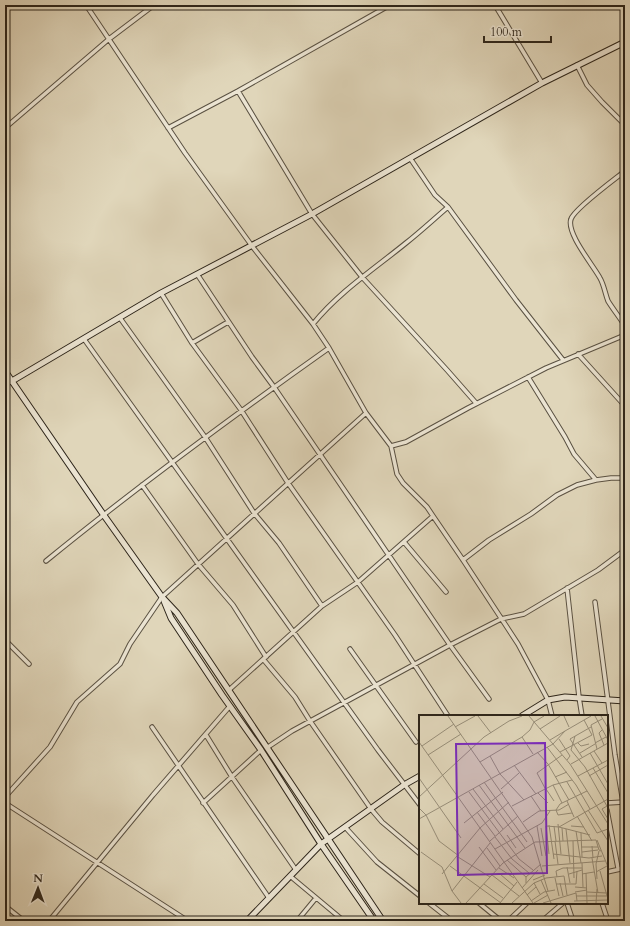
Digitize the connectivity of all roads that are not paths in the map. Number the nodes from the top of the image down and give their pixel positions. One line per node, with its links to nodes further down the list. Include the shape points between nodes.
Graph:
1 (86, 5): 5 (street)
2 (154, 5): 5 (street)
3 (390, 5): 9 (street)
4 (495, 5): 8 (street)
5 (109, 39): 11 (street); 12 (street)
6 (625, 42): 7 (street)
7 (577, 66): 8 (street); 10 (street, via 587,85)
8 (542, 83): 13 (street)
9 (238, 91): 12 (street); 16 (street)
10 (625, 125)
11 (5, 128)
12 (168, 128): 17 (street)
13 (410, 158): 15 (street, via 435,195); 16 (street)
14 (625, 170): 24 (street, via 579,208 571,217 570,223 582,250 600,278 608,300)
15 (448, 207): 19 (street, via 406,244); 30 (street)
16 (312, 214): 17 (street); 19 (street)
17 (252, 246): 18 (street); 23 (street)
18 (197, 274): 20 (street); 22 (street)
19 (362, 277): 23 (street); 36 (street)
20 (161, 293): 21 (street); 27 (street)
21 (120, 318): 26 (street); 40 (street)
22 (228, 322): 27 (street); 35 (street)
23 (313, 324): 28 (street)
24 (625, 326)
25 (625, 335): 29 (street)
26 (84, 339): 33 (street); 43 (street)
27 (192, 343): 38 (street)
28 (329, 348): 35 (street); 39 (street)
29 (578, 354): 30 (street); 37 (street)
30 (563, 360): 32 (street)
31 (5, 371): 33 (street)
32 (528, 377): 36 (street); 45 (street, via 574,454)
33 (12, 382): 34 (street); 49 (street)
34 (5, 385)
35 (274, 387): 38 (street); 42 (street)
36 (476, 403): 41 (street, via 406,442)
37 (625, 406)
38 (241, 410): 40 (street); 46 (street)
39 (366, 413): 41 (street); 42 (street)
40 (205, 437): 43 (street); 48 (street)
41 (391, 446): 50 (street, via 397,474)
42 (320, 455): 46 (street); 54 (street)
43 (172, 462): 47 (street); 51 (street)
44 (625, 478): 45 (street)
45 (596, 480): 55 (street, via 557,495)
46 (288, 483): 48 (street); 58 (street)
47 (142, 485): 49 (street); 57 (street)
48 (254, 513): 51 (street); 63 (street)
49 (103, 514): 56 (street); 61 (street)
50 (434, 516): 52 (street); 55 (street)
51 (227, 538): 57 (street); 65 (street)
52 (404, 542): 54 (street); 60 (street)
53 (625, 550): 59 (street)
54 (389, 555): 58 (street); 67 (street)
55 (463, 560): 64 (street)
56 (46, 561)
57 (198, 564): 61 (street); 69 (street, via 233,605)
58 (358, 582): 63 (street); 71 (street)
59 (567, 588): 64 (street, via 524,614); 74 (street)
60 (446, 592)
61 (162, 597): 73 (street, via 177,613); 80 (street, via 171,618); 95 (street, via 130,644 120,664 77,702 50,747)
62 (595, 602): 77 (street)
63 (322, 606): 65 (street)
64 (501, 619): 67 (street); 76 (street, via 518,644)
65 (293, 631): 69 (street); 79 (street)
66 (5, 640): 70 (street)
67 (450, 645): 71 (street); 75 (street)
68 (350, 649): 72 (street)
69 (264, 658): 73 (street); 85 (street, via 295,697)
70 (29, 664)
71 (415, 665): 72 (street); 81 (street)
72 (375, 686): 79 (street); 88 (street)
73 (229, 690): 89 (street)
74 (579, 697): 76 (street); 77 (street); 84 (street)
75 (489, 698)
76 (548, 700): 82 (street); 83 (street)
77 (607, 700): 78 (street); 96 (street)
78 (625, 701)
79 (345, 702): 85 (street); 94 (street)
80 (230, 706): 87 (street); 90 (street)
81 (447, 715)
82 (524, 715)
83 (552, 715)
84 (582, 715)
85 (310, 721): 89 (street); 101 (street)
86 (152, 727): 91 (street)
87 (206, 735): 91 (street); 92 (street)
88 (416, 742)
89 (268, 747): 104 (street)
90 (260, 750): 92 (street); 105 (street)
91 (178, 766): 98 (street); 107 (street)
92 (232, 777): 98 (street); 110 (street)
93 (419, 777): 94 (street)
94 (404, 785): 100 (street); 101 (street)
95 (6, 794)
96 (624, 802): 99 (street)
97 (5, 803): 107 (street)
98 (203, 803): 114 (street)
99 (608, 803)
100 (419, 804)
101 (371, 809): 103 (street); 106 (street, via 382,822)
102 (608, 815): 108 (street)
103 (345, 827): 104 (street); 113 (street, via 377,862)
104 (328, 838): 105 (street); 130 (street)
105 (322, 844): 110 (street); 129 (street)
106 (419, 853)
107 (97, 863): 124 (street); 125 (street)
108 (618, 868): 109 (street); 111 (street)
109 (625, 868)
110 (296, 870): 112 (street)
111 (608, 872)
112 (290, 876): 114 (street); 115 (street)
113 (419, 895)
114 (269, 898): 126 (street)
115 (316, 898): 127 (street); 128 (street)
116 (430, 904): 131 (street)
117 (480, 904): 132 (street)
118 (526, 904): 133 (street)
119 (562, 904): 134 (street)
120 (567, 904): 135 (street)
121 (602, 904): 136 (street)
122 (5, 906): 123 (street)
123 (24, 921)
124 (49, 921)
125 (188, 921)
126 (247, 921)
127 (297, 921)
128 (344, 921)
129 (374, 921)
130 (384, 921)
131 (452, 921)
132 (500, 921)
133 (508, 921)
134 (542, 921)
135 (573, 921)
136 (608, 921)

